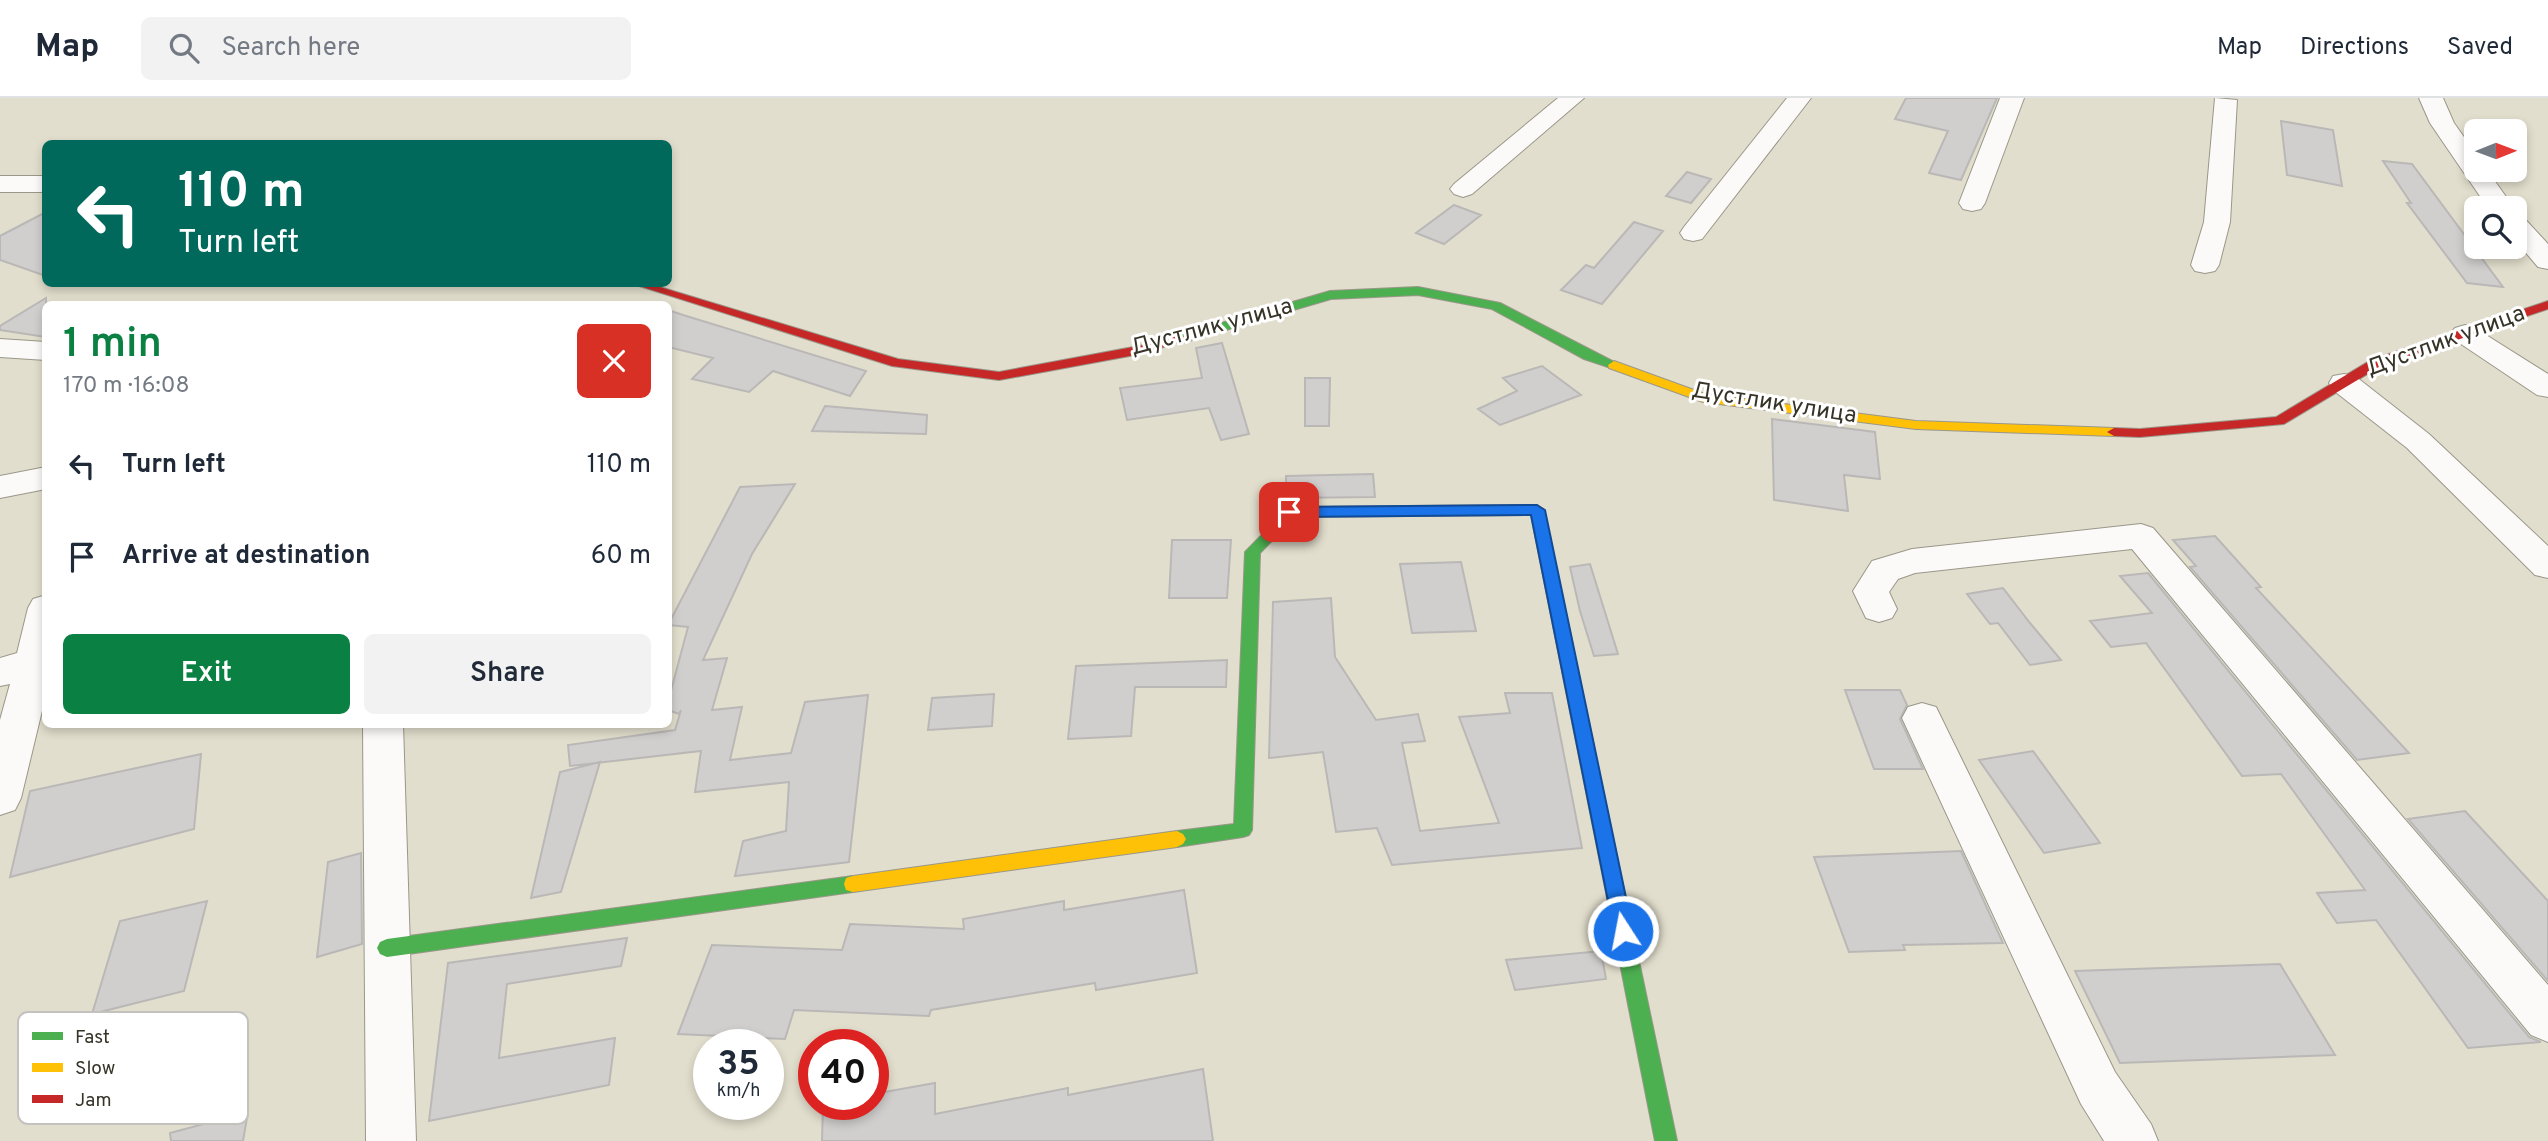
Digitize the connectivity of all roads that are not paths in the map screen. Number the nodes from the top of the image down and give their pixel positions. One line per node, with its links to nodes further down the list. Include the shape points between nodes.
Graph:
1 (1572, 98): 8 (street)
2 (1798, 98): 11 (street)
3 (2012, 98): 10 (street)
4 (2431, 98): 9 (street, via 2442,123)
5 (2225, 100): 14 (street, via 2217,222)
6 (0, 184): 7 (street)
7 (42, 184)
8 (1463, 189)
9 (2493, 196)
10 (1972, 203)
11 (1693, 233)
12 (2527, 237): 13 (street)
13 (2548, 261)
14 (2205, 265)
15 (649, 287): 20 (street, Дустлик улица, via 897,363 999,376 1146,349 1330,295 1418,291 1496,306 1589,356 1703,398 1916,425 2140,433 2279,421)
16 (2548, 305): 17 (street, Дустлик улица)
17 (2465, 334): 20 (street, Дустлик улица, via 2376,363); 21 (street)
18 (0, 348): 19 (street)
19 (42, 351)
20 (2344, 383): 24 (street, via 2418,441)
21 (2548, 388)
22 (42, 479): 23 (street)
23 (0, 487)
24 (2548, 566)
25 (1879, 609): 32 (street, via 1871,591 1885,570 1912,561 2141,537)
26 (42, 616): 27 (street)
27 (17, 668): 30 (street)
28 (1922, 718): 35 (street, via 2098,1088)
29 (383, 728): 31 (street)
30 (0, 798)
31 (387, 948): 33 (street); 34 (street, via 1243,830 1253,552 1289,512 1537,510)
32 (2548, 1020)
33 (391, 1141)
34 (1667, 1141)
35 (2133, 1141)

